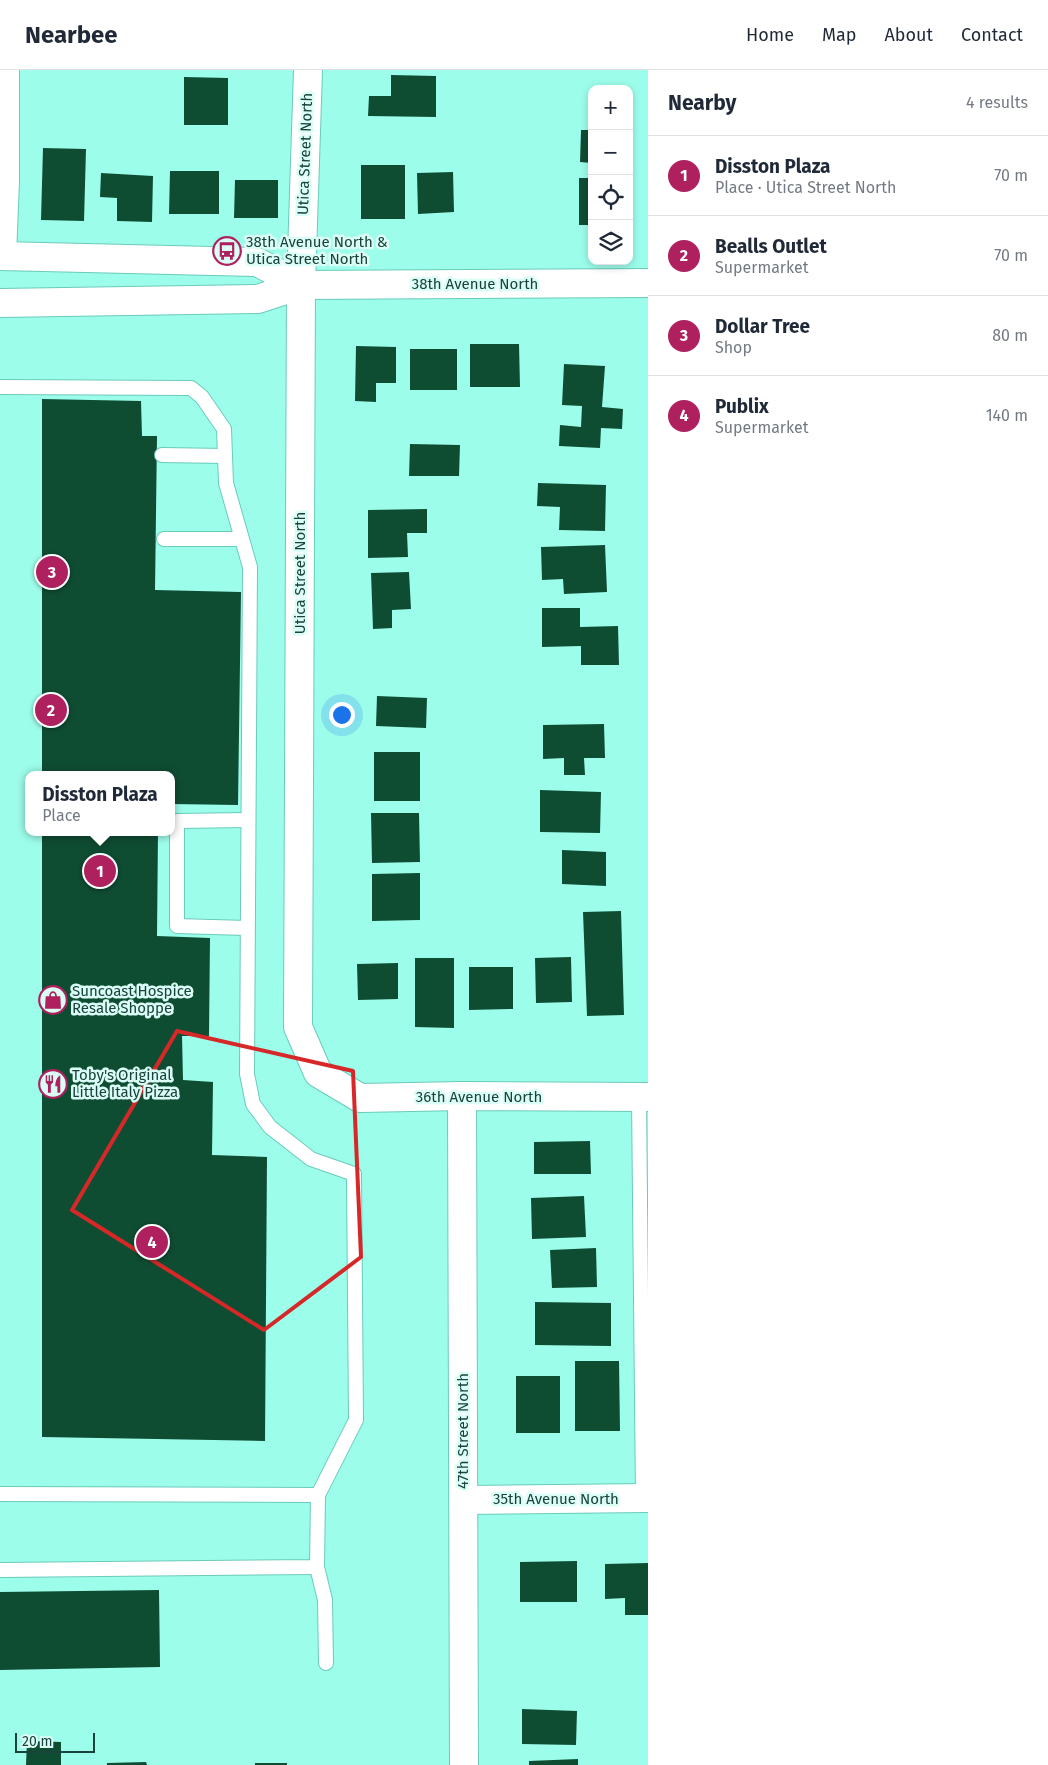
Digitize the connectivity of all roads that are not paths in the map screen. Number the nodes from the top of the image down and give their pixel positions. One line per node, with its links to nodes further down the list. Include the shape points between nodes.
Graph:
1 (5, 70): 3 (street)
2 (308, 70): 6 (street, Utica Street North)
3 (3, 181): 4 (street)
4 (1, 256): 6 (street, 38th Avenue North, via 257,262)
5 (648, 283): 6 (street, 38th Avenue North)
6 (302, 285): 7 (street, 38th Avenue North, via 258,299); 15 (street, Utica Street North, via 298,1028)
7 (0, 303)
8 (0, 388): 10 (lane, via 191,388 202,397 224,429)
9 (162, 454): 10 (lane)
10 (225, 456): 12 (lane, via 226,483)
11 (164, 539): 12 (lane)
12 (241, 539): 13 (lane, via 250,567)
13 (248, 820): 14 (lane); 14 (lane, via 177,821 177,926)
14 (247, 928): 20 (lane, via 246,1074 253,1104 270,1127 311,1159 354,1174 356,1420)
15 (318, 1073): 16 (street, 36th Avenue North, via 360,1098)
16 (462, 1096): 17 (street, 36th Avenue North); 22 (street, 47th Street North)
17 (643, 1097): 18 (lane)
18 (644, 1297): 21 (lane)
19 (0, 1494): 20 (lane)
20 (318, 1495): 23 (lane)
21 (645, 1498): 22 (street, 35th Avenue North)
22 (464, 1500): 26 (street, 47th Street North)
23 (317, 1567): 24 (lane); 25 (lane, via 325,1600)
24 (0, 1570)
25 (326, 1663)
26 (464, 1765)

